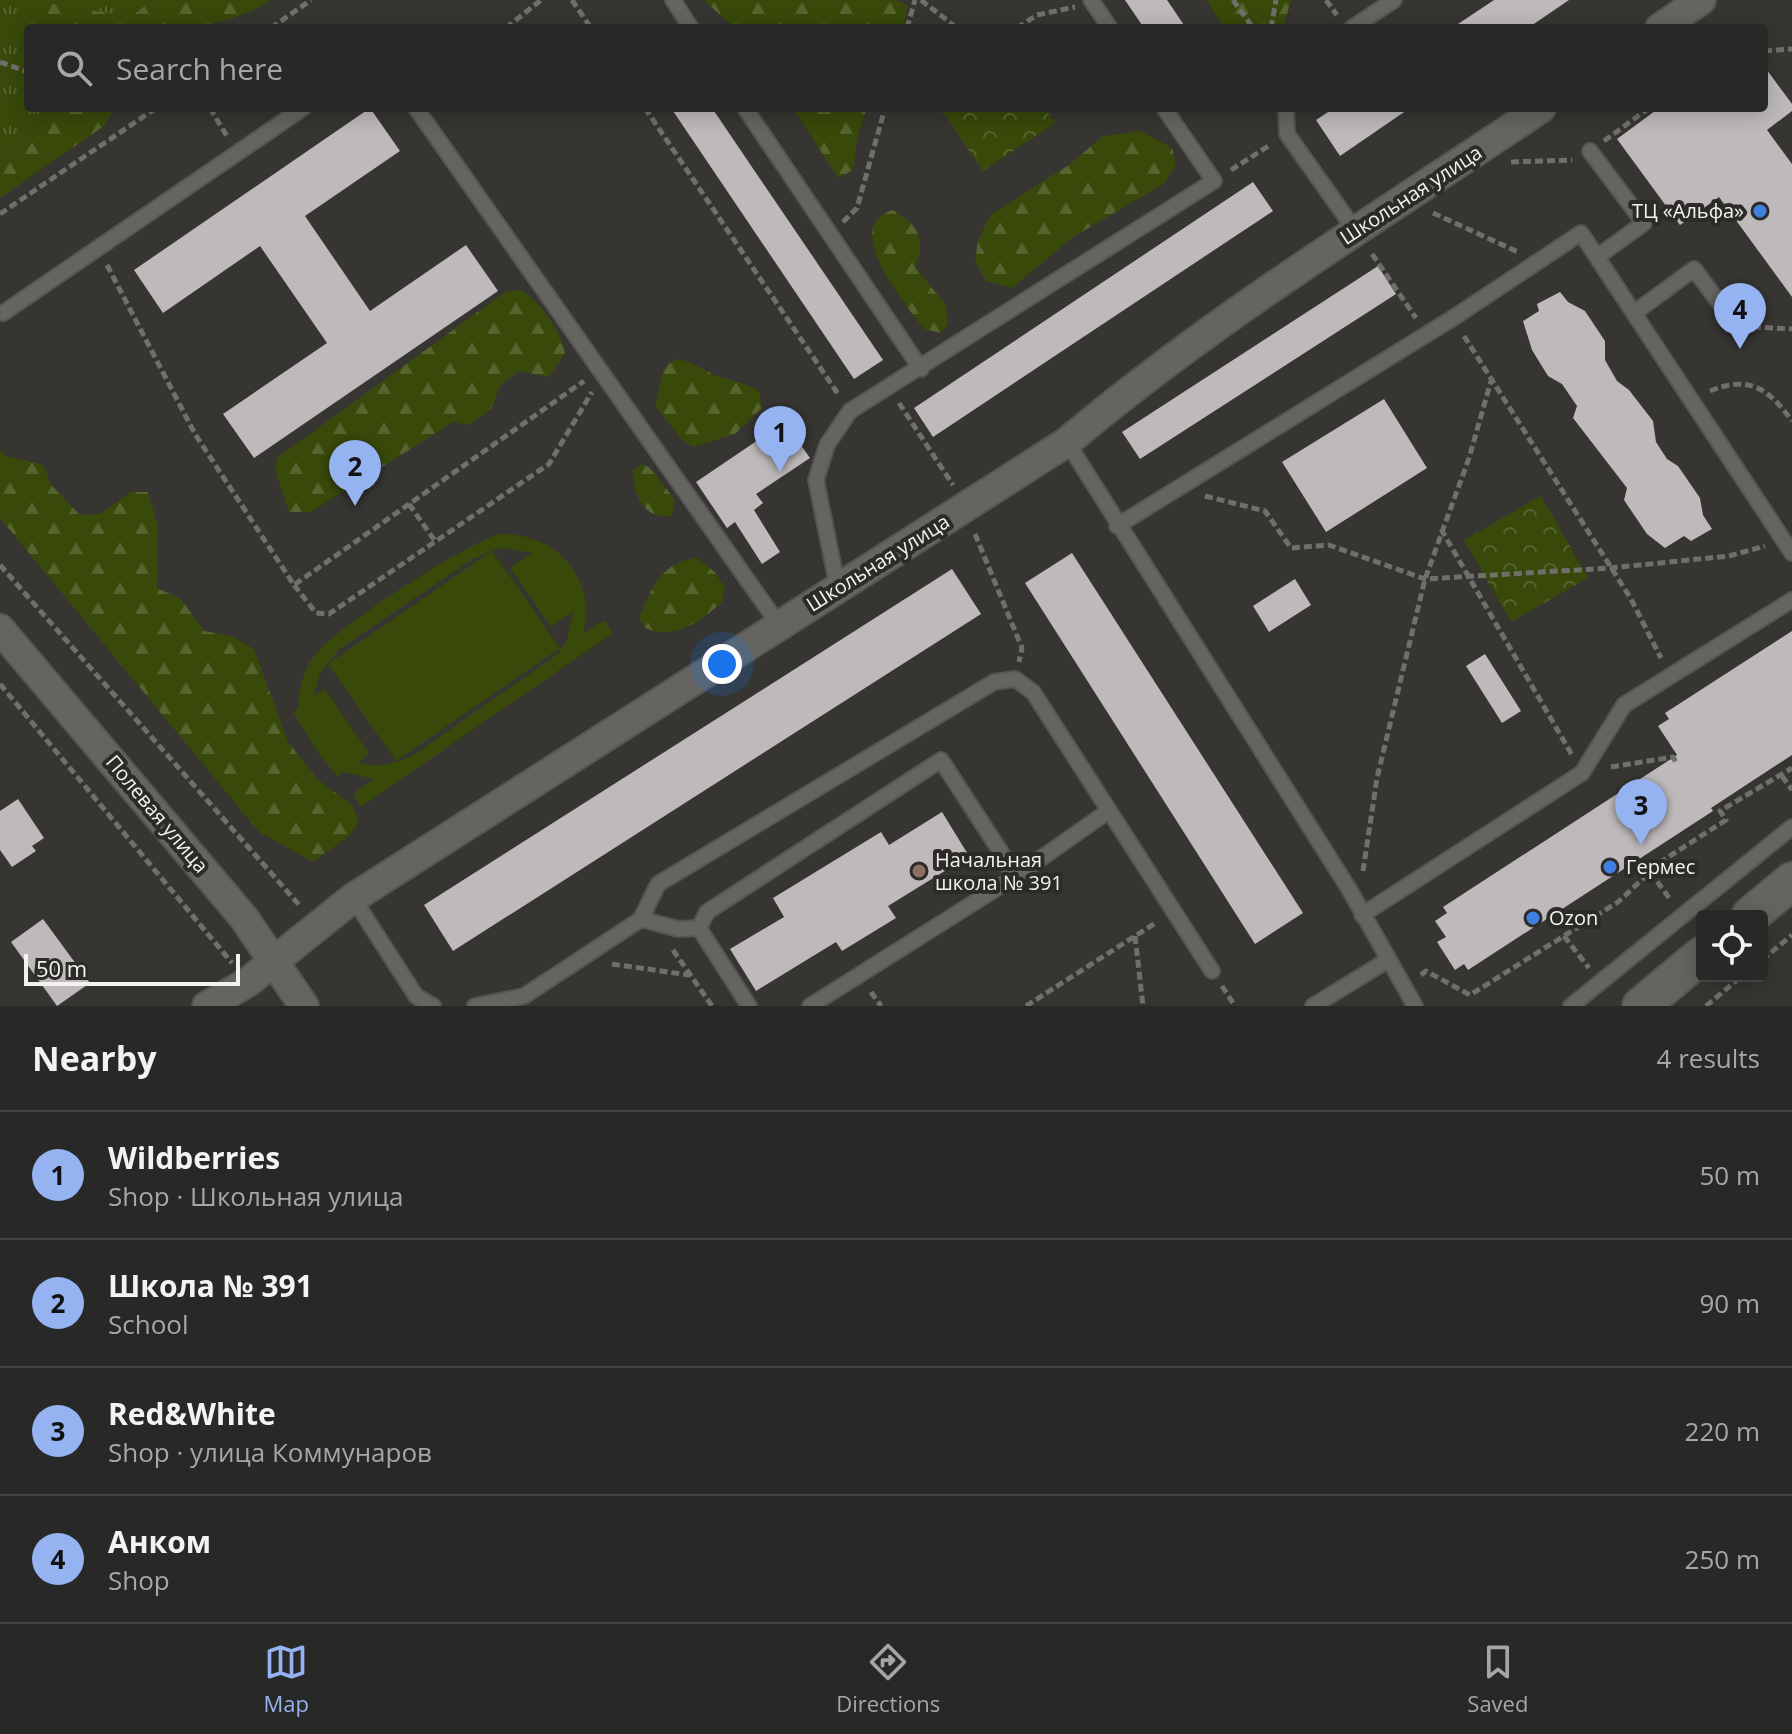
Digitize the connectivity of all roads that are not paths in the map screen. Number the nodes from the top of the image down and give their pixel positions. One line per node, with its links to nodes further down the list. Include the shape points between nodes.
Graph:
1 (673, 0): 5 (lane)
2 (1394, 0): 7 (lane)
3 (1701, 0): 8 (street)
4 (1092, 2): 6 (lane)
5 (688, 24)
6 (1107, 24)
7 (1358, 24)
8 (1666, 24)
9 (297, 112): 18 (lane)
10 (419, 112): 27 (lane)
11 (748, 112): 21 (lane)
12 (1167, 112): 21 (lane, via 1214,181)
13 (1286, 112): 16 (lane, via 1287,134)
14 (1535, 112): 16 (street, Школьная улица)
15 (1590, 151): 17 (lane, via 1644,223)
16 (1355, 230): 22 (street, Школьная улица, via 1128,390)
17 (1597, 257): 19 (lane); 23 (lane, via 1581,233)
18 (3, 313)
19 (1634, 313): 20 (lane, via 1694,269); 24 (lane)
20 (1736, 325)
21 (921, 369): 25 (lane, via 850,411 827,445 816,480)
22 (1067, 442): 23 (lane); 25 (street, Школьная улица)
23 (1117, 526): 35 (lane)
24 (1788, 547)
25 (838, 589): 27 (street, Школьная улица)
26 (1792, 600): 35 (lane, via 1624,705 1582,773)
27 (779, 625): 33 (street, Школьная улица)
28 (0, 629): 40 (street, Полевая улица)
29 (1107, 812): 31 (lane); 36 (lane, via 1033,692 1015,679 994,682 658,884); 41 (lane)
30 (1792, 827): 51 (lane)
31 (1013, 878): 37 (lane, via 941,760 707,912); 48 (lane)
32 (1792, 881): 34 (street)
33 (353, 898): 40 (street, Школьная улица); 45 (lane, via 416,996)
34 (1757, 910)
35 (1362, 915): 38 (lane)
36 (641, 919): 37 (lane, via 678,929); 42 (lane)
37 (699, 928): 47 (lane)
38 (1388, 960): 49 (lane); 50 (lane)
39 (1696, 960): 52 (street)
40 (275, 961): 43 (street, Школьная улица); 44 (street, Полевая улица)
41 (1212, 971)
42 (527, 1001): 46 (lane)
43 (207, 1006)
44 (304, 1006)
45 (433, 1006)
46 (475, 1006)
47 (749, 1006)
48 (810, 1006)
49 (1313, 1006)
50 (1415, 1006)
51 (1571, 1006)
52 (1641, 1006)

